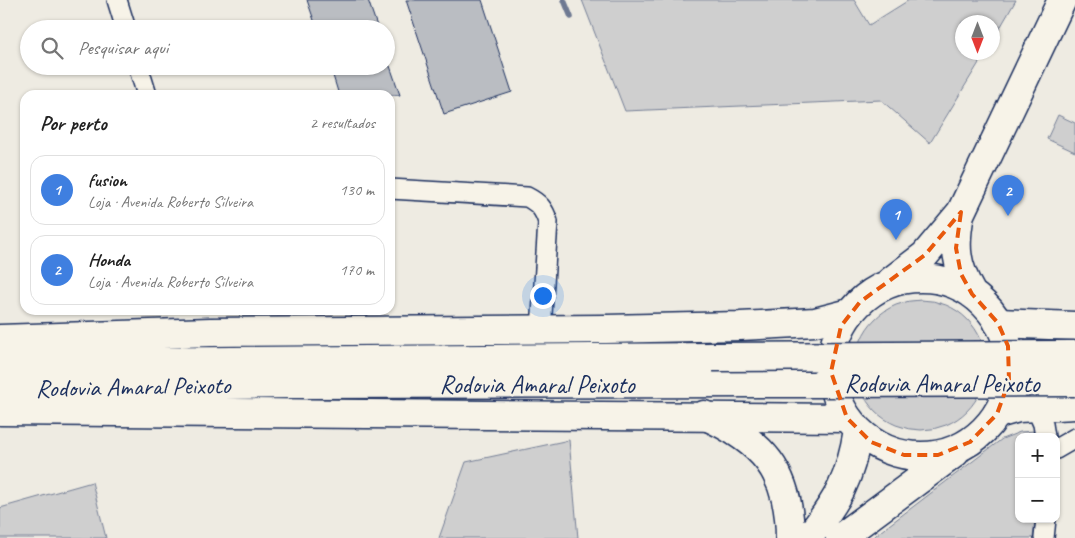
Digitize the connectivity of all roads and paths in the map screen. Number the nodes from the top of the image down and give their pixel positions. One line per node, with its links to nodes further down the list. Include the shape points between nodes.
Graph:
1 (117, 0): 3 (street)
2 (1062, 0): 7 (main road)
3 (123, 20)
4 (141, 75): 5 (street)
5 (145, 90)
6 (395, 189): 13 (street, via 527,196 537,202 545,211 548,222)
7 (961, 212): 8 (main road, via 925,255); 9 (main road, via 956,237 957,260)
8 (886, 285): 9 (main road, via 918,278 934,279); 10 (main road, via 872,292)
9 (972, 294): 11 (main road)
10 (850, 313): 13 (main road, via 815,322 787,324); 24 (main road, via 835,341 831,372 838,402)
11 (998, 322): 12 (main road); 22 (main road, via 1011,364 1010,381)
12 (1075, 326)
13 (541, 330): 14 (main road, via 210,332)
14 (0, 340)
15 (1075, 356): 17 (main road, Rodovia Amaral Peixoto, bridge)
16 (0, 362): 17 (main road, Rodovia Amaral Peixoto)
17 (713, 370): 18 (main road, Rodovia Amaral Peixoto, via 291,384); 19 (main road, Rodovia Amaral Peixoto, bridge)
18 (0, 388)
19 (1074, 401): 20 (main road)
20 (1035, 406): 22 (main road); 25 (street)
21 (0, 410): 23 (main road)
22 (997, 414): 27 (main road)
23 (704, 415): 24 (main road); 30 (main road, via 746,437 767,457 785,495)
24 (852, 424): 27 (main road, via 887,450 912,456 938,455); 31 (main road, via 848,478)
25 (1044, 433)
26 (1075, 438): 28 (street)
27 (970, 442): 32 (main road)
28 (1060, 447)
29 (1046, 523): 33 (street)
30 (790, 538)
31 (808, 538)
32 (840, 538)
33 (1044, 538)

